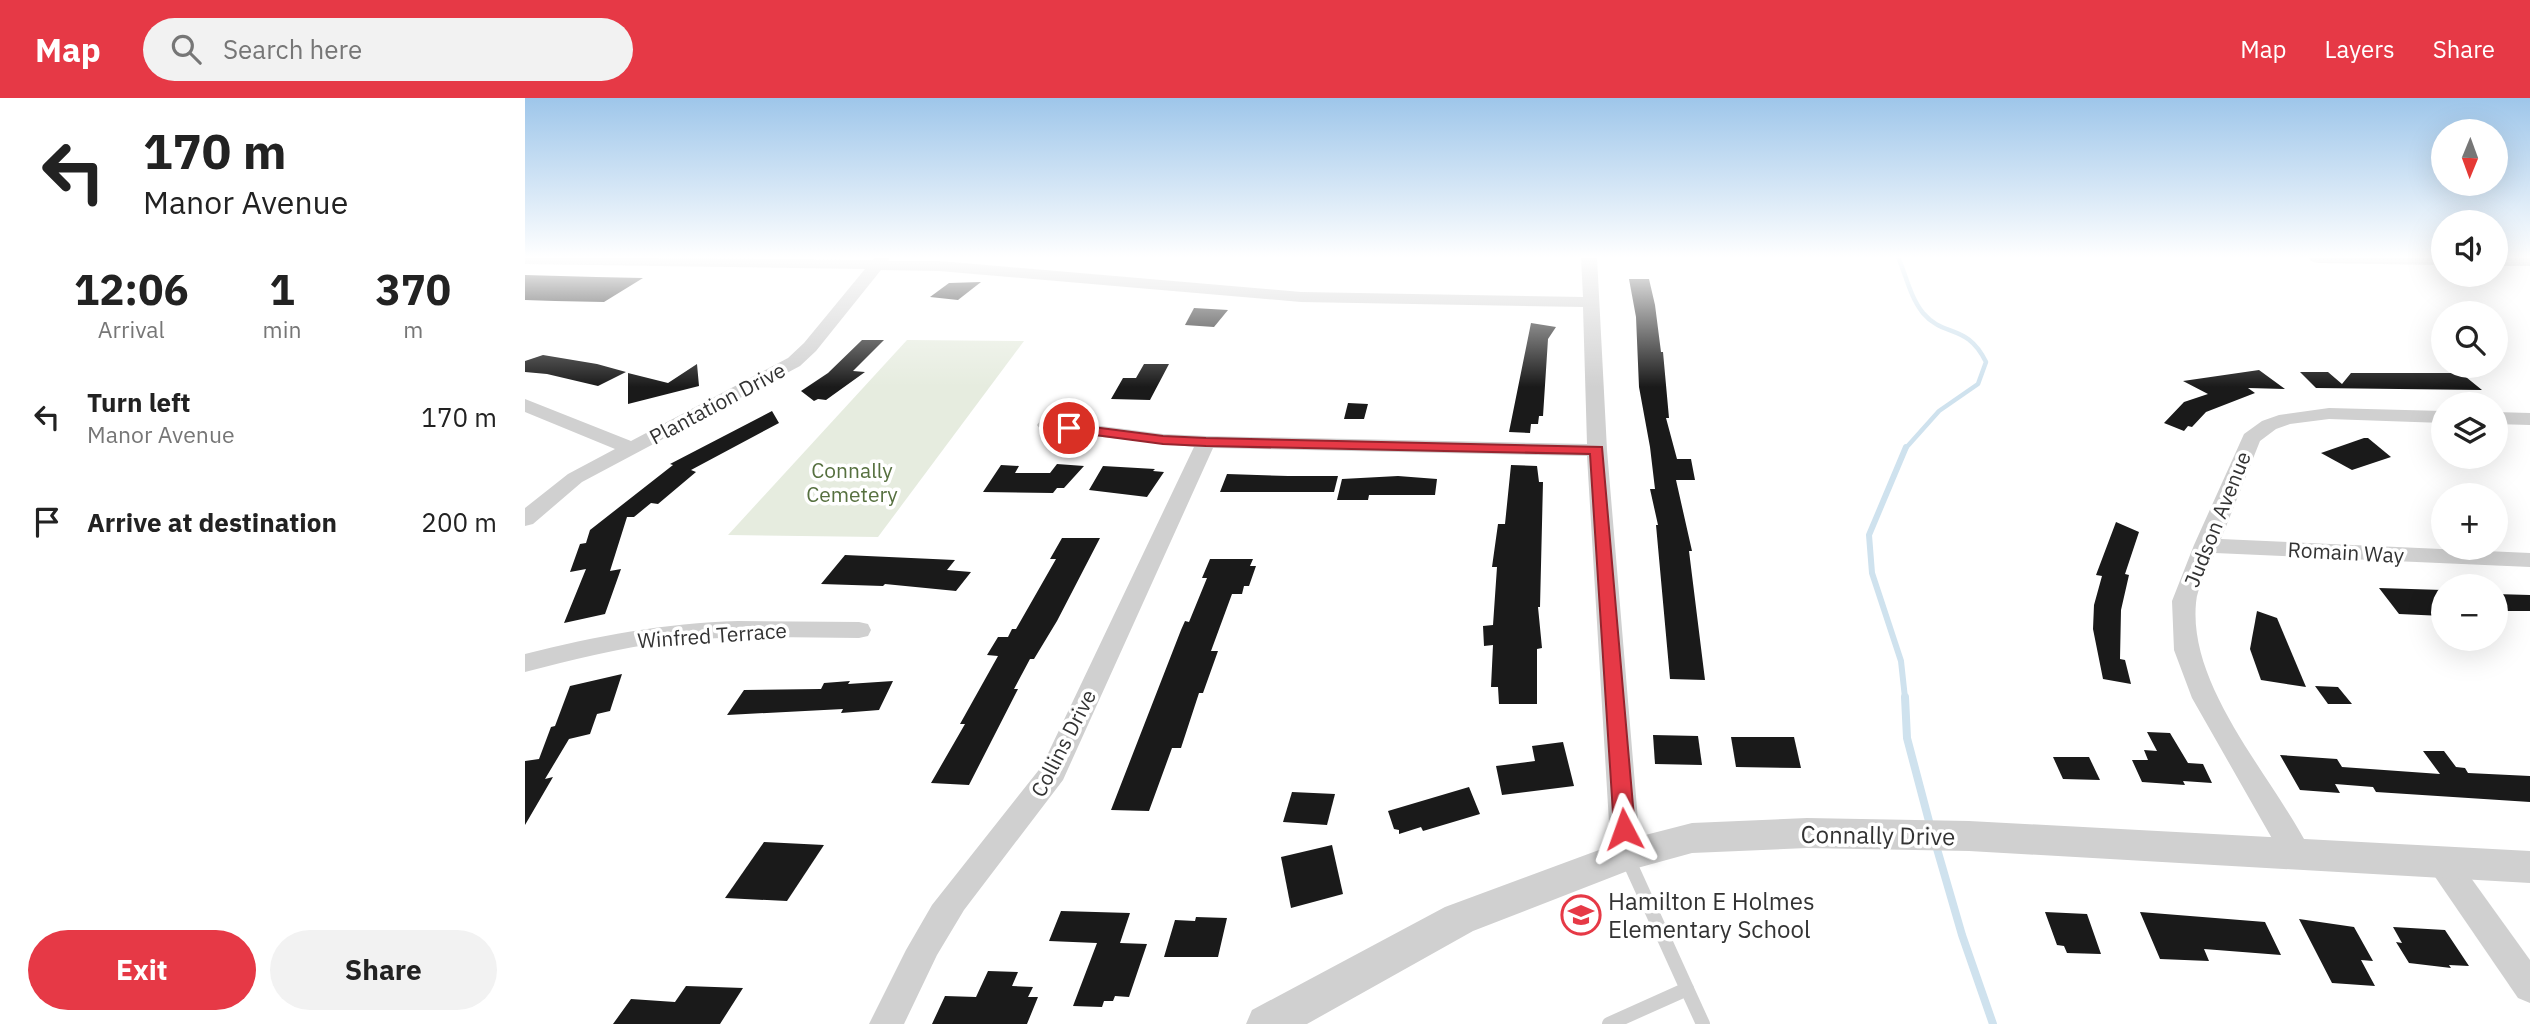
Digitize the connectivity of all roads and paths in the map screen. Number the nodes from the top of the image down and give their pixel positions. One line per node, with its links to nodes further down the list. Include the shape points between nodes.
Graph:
1 (849, 300): 10 (street, Plantation Drive, via 794,362)
2 (1487, 300): 3 (street)
3 (1591, 302): 11 (street)
4 (525, 405): 10 (street)
5 (2431, 417): 13 (street, Judson Avenue, via 2334,414 2270,425 2251,438)
6 (2508, 418): 7 (street)
7 (2530, 419)
8 (1047, 425): 9 (street)
9 (1206, 442): 11 (street); 23 (street, Collins Drive, via 1053,772 955,898 926,942)
10 (630, 448): 12 (street, Plantation Drive, via 575,478)
11 (1597, 450): 18 (street)
12 (525, 519)
13 (2205, 545): 14 (street, Romain Way); 17 (street, Judson Avenue, via 2184,601 2186,650 2205,698)
14 (2530, 560)
15 (859, 630): 16 (street, Winfred Terrace, via 735,629 666,634)
16 (525, 663)
17 (2297, 854): 18 (street, Connally Drive, via 1969,836 1807,833 1692,838); 19 (street, Connally Drive)
18 (1626, 856): 22 (lane); 24 (street, Connally Drive, via 1459,919)
19 (2442, 863): 20 (street, Connally Drive); 21 (street)
20 (2530, 867)
21 (2530, 987)
22 (1687, 989): 25 (lane); 26 (lane)
23 (886, 1024)
24 (1267, 1024)
25 (1609, 1024)
26 (1703, 1024)

